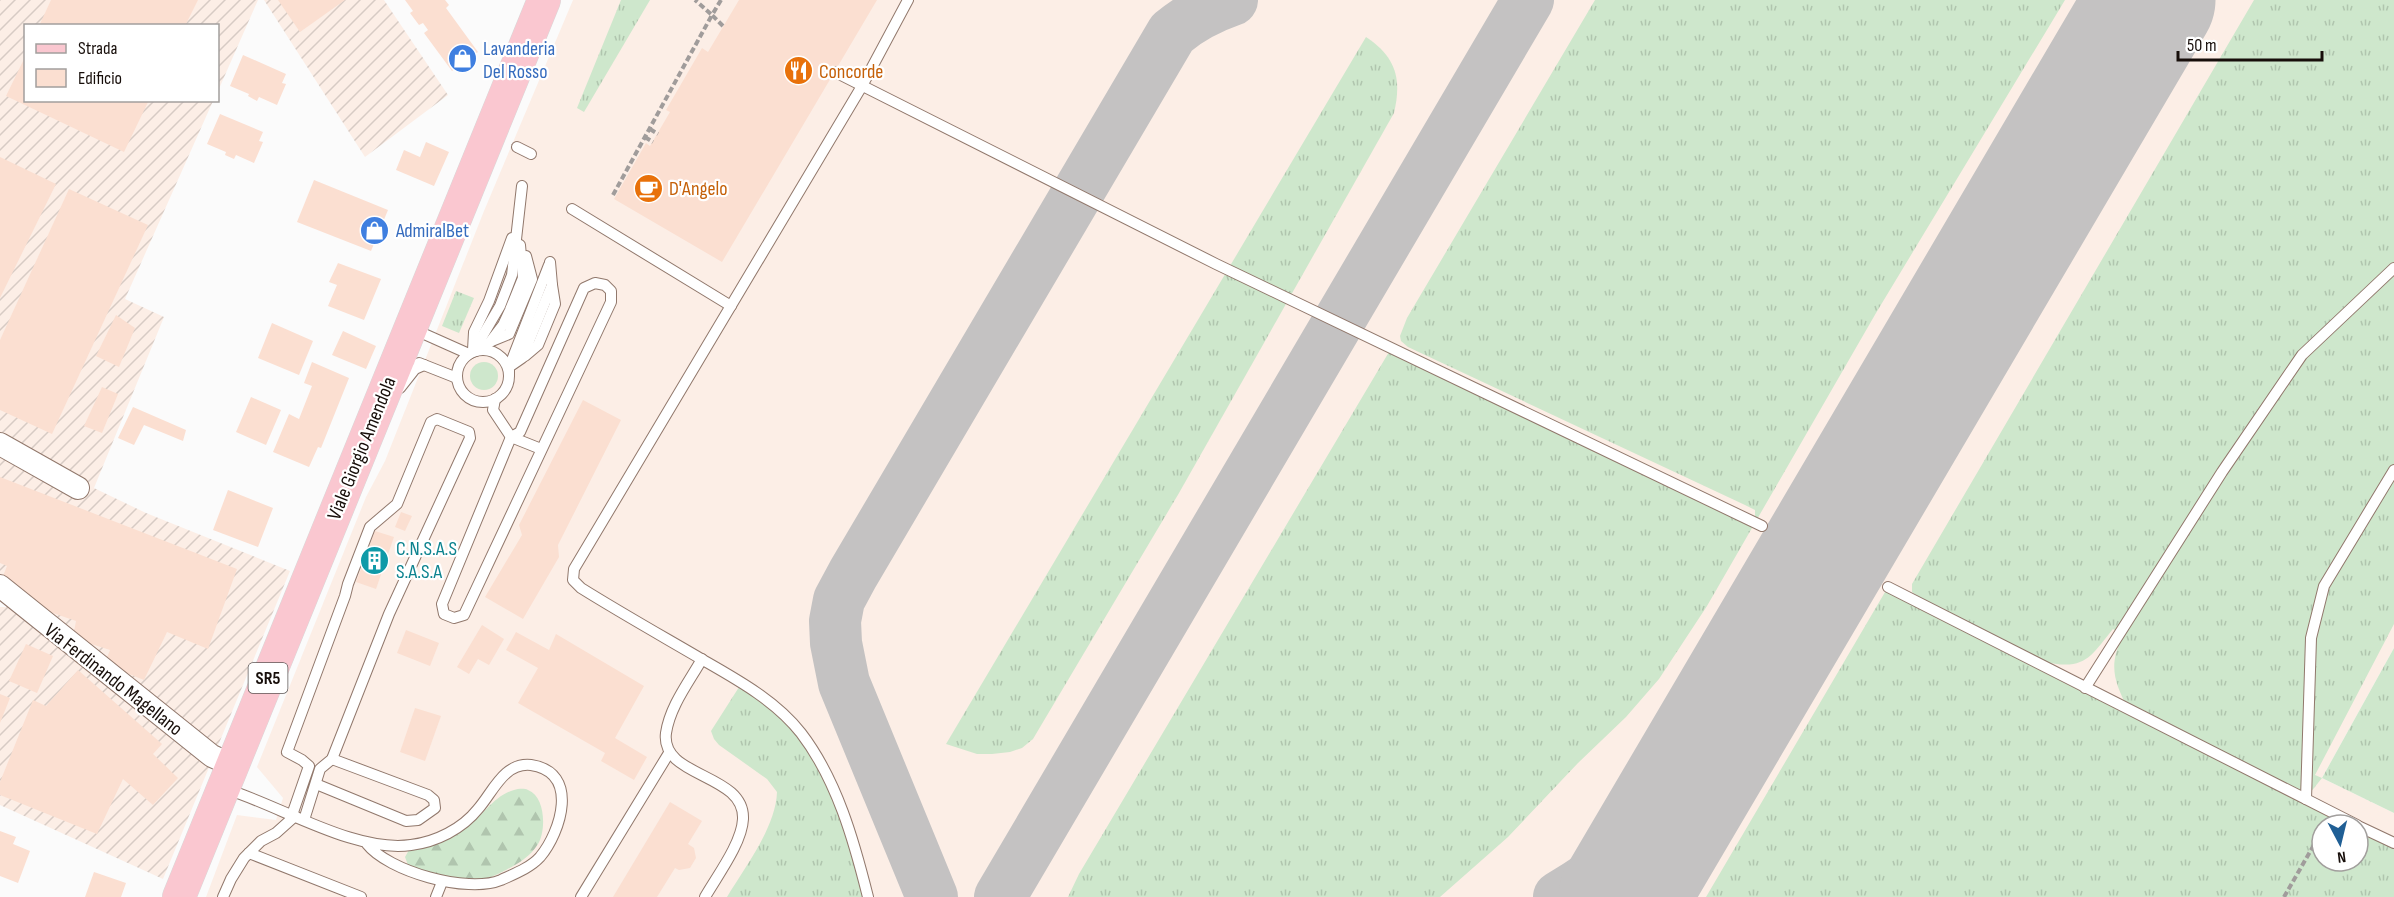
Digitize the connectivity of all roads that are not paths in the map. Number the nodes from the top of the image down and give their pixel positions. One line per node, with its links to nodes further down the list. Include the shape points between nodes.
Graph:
1 (544, 0): 8 (main road, Viale Giorgio Amendola / SR5)
2 (908, 0): 4 (lane)
3 (835, 72): 4 (lane)
4 (862, 86): 13 (lane); 25 (lane, via 1216,264)
5 (517, 147): 6 (lane)
6 (531, 154)
7 (522, 186): 10 (lane)
8 (464, 196): 11 (lane); 14 (main road, Viale Giorgio Amendola / SR5)
9 (572, 209): 13 (lane)
10 (518, 221): 15 (lane, via 474,332); 15 (lane, via 523,278 503,325 490,342)
11 (458, 239)
12 (2394, 268): 29 (lane, via 2302,355 2222,472)
13 (731, 306): 28 (lane, via 574,569 573,580)
14 (417, 341): 15 (lane); 17 (lane); 18 (lane, via 415,369); 32 (main road, Viale Giorgio Amendola / SR5)
15 (471, 353): 16 (lane, via 481,350 496,354); 17 (lane, via 461,363)
16 (509, 370): 16 (lane, via 550,262 552,285 522,358); 19 (lane, via 506,389)
17 (457, 378): 19 (lane, via 462,391 474,400)
18 (395, 399)
19 (495, 399): 20 (lane, via 493,410)
20 (510, 437): 22 (lane); 22 (lane, via 520,432 584,288 595,283 605,285 611,291 611,302); 22 (lane, via 442,604 444,614 454,618 464,615)
21 (0, 444): 24 (street)
22 (541, 449)
23 (2394, 470): 34 (lane, via 2324,586 2311,638)
24 (78, 488)
25 (1762, 526)
26 (0, 586): 32 (street, Via Ferdinando Magellano, via 212,756)
27 (1888, 587): 29 (lane)
28 (702, 659): 30 (lane, via 670,719 666,735); 48 (lane, via 750,687 802,734 836,795)
29 (2085, 688): 34 (lane)
30 (669, 753): 46 (lane); 47 (lane, via 679,763 726,788 740,806 743,818 737,841)
31 (332, 759): 33 (lane, via 320,769); 33 (lane, via 428,795 435,808 418,819 406,821); 36 (lane, via 389,614 470,438 469,432 437,419 431,422 397,504 370,527 287,752 309,766)
32 (227, 777): 36 (lane); 42 (main road, Viale Giorgio Amendola / SR5)
33 (315, 784): 36 (lane)
34 (2306, 799): 35 (lane)
35 (2333, 813)
36 (297, 817): 39 (lane); 40 (lane)
37 (2370, 831): 38 (lane)
38 (2394, 843)
39 (367, 844): 41 (lane, via 375,854); 41 (lane, via 409,846 431,841 468,819 510,770 532,765 550,774 560,788 563,805 559,824 539,858 497,882)
40 (249, 853): 43 (lane); 44 (lane)
41 (442, 882): 45 (lane)
42 (179, 897)
43 (222, 897)
44 (361, 897)
45 (436, 897)
46 (581, 897)
47 (705, 897)
48 (868, 897)

